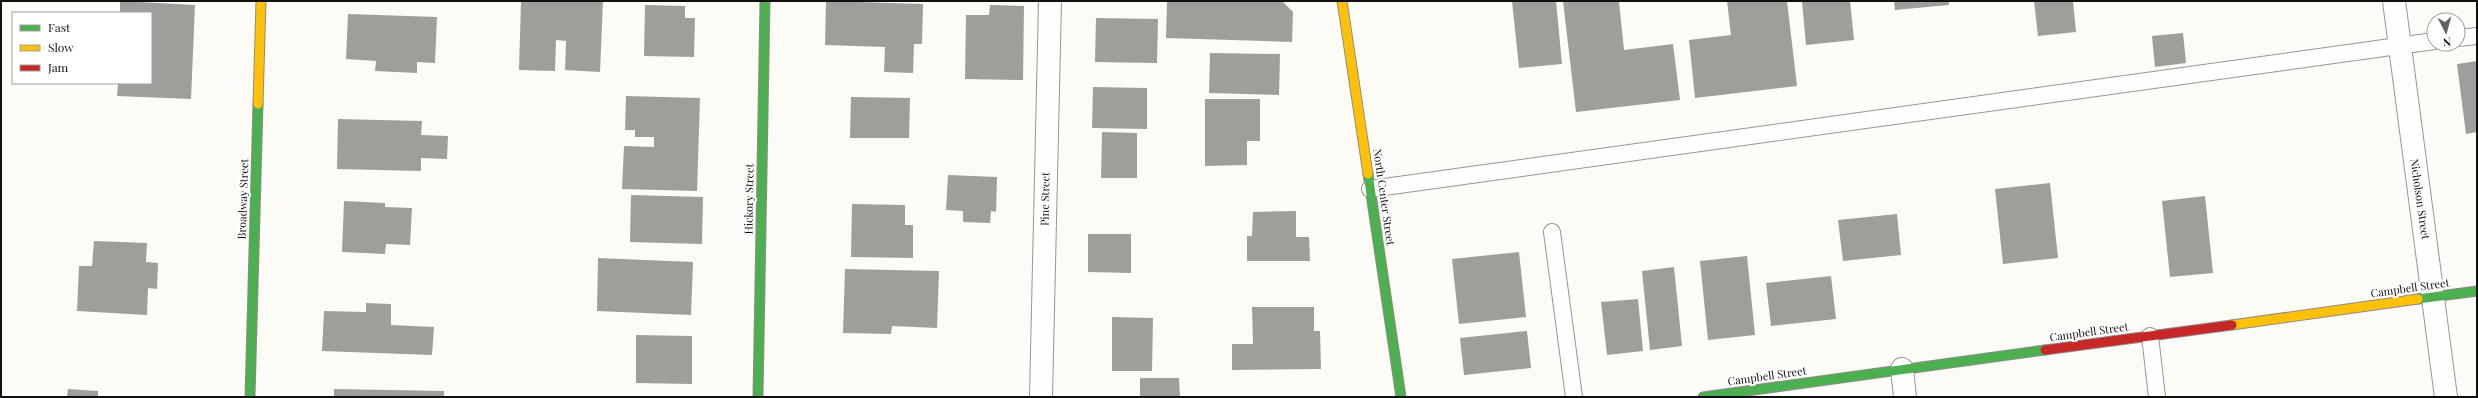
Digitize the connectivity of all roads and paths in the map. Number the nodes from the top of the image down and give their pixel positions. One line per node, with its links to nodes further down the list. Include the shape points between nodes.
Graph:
1 (261, 1): 16 (street, Broadway Street)
2 (765, 1): 17 (street, Hickory Street)
3 (1050, 1): 18 (street, Pine Street)
4 (1342, 1): 10 (street, North Center Street)
5 (2394, 1): 9 (street, Nicholson Street)
6 (2477, 36): 7 (lane)
7 (2466, 37)
8 (2426, 43): 9 (lane)
9 (2400, 46): 10 (lane); 13 (street, Nicholson Street)
10 (1370, 189): 19 (street, North Center Street)
11 (1552, 232): 20 (lane)
12 (2477, 291): 13 (street, Campbell Street)
13 (2434, 297): 14 (street, Campbell Street); 24 (street, Nicholson Street)
14 (2150, 336): 15 (street, Campbell Street); 23 (lane)
15 (1902, 369): 21 (street, Campbell Street); 22 (street)
16 (250, 397)
17 (758, 397)
18 (1041, 397)
19 (1401, 397)
20 (1574, 397)
21 (1703, 397)
22 (1905, 397)
23 (2157, 397)
24 (2446, 397)

